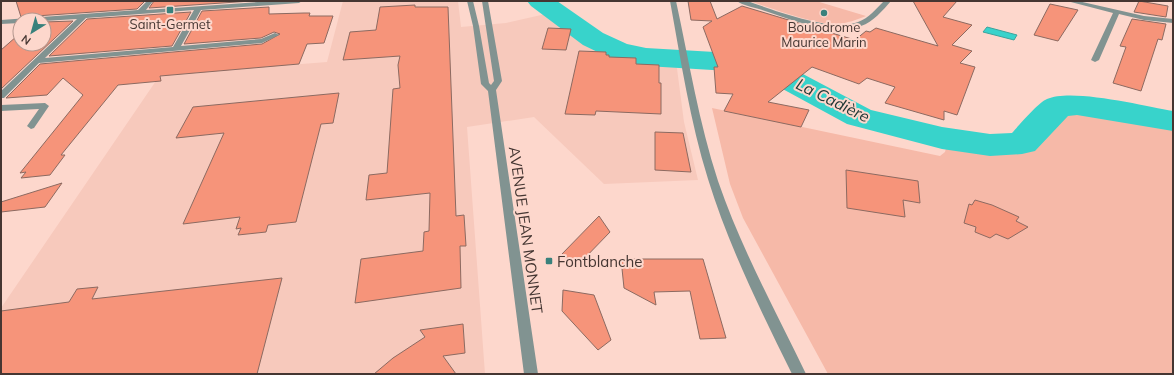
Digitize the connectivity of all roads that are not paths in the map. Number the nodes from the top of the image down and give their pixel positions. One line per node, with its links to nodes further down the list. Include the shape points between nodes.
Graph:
1 (150, 1): 10 (street)
2 (299, 1): 9 (street)
3 (470, 1): 19 (street, AVENUE JEAN MONNET, via 485,84)
4 (485, 1): 19 (street, AVENUE JEAN MONNET, via 494,43 498,81)
5 (673, 1): 24 (street, via 701,137 722,204 764,304)
6 (740, 1): 7 (street, via 825,26 840,27 858,25 872,17)
7 (888, 1)
8 (1070, 1): 11 (street)
9 (199, 8): 10 (street); 16 (street)
10 (140, 12): 12 (street)
11 (1117, 12): 13 (street); 17 (street)
12 (85, 15): 14 (street); 18 (street)
13 (1173, 21)
14 (1, 22)
15 (275, 35): 16 (street, via 262,41)
16 (175, 50): 18 (street)
17 (1094, 60)
18 (38, 61): 20 (street)
19 (492, 90): 23 (street, AVENUE JEAN MONNET)
20 (1, 96)
21 (1, 108): 22 (street, via 45,106)
22 (31, 126)
23 (531, 374)
24 (799, 374)

